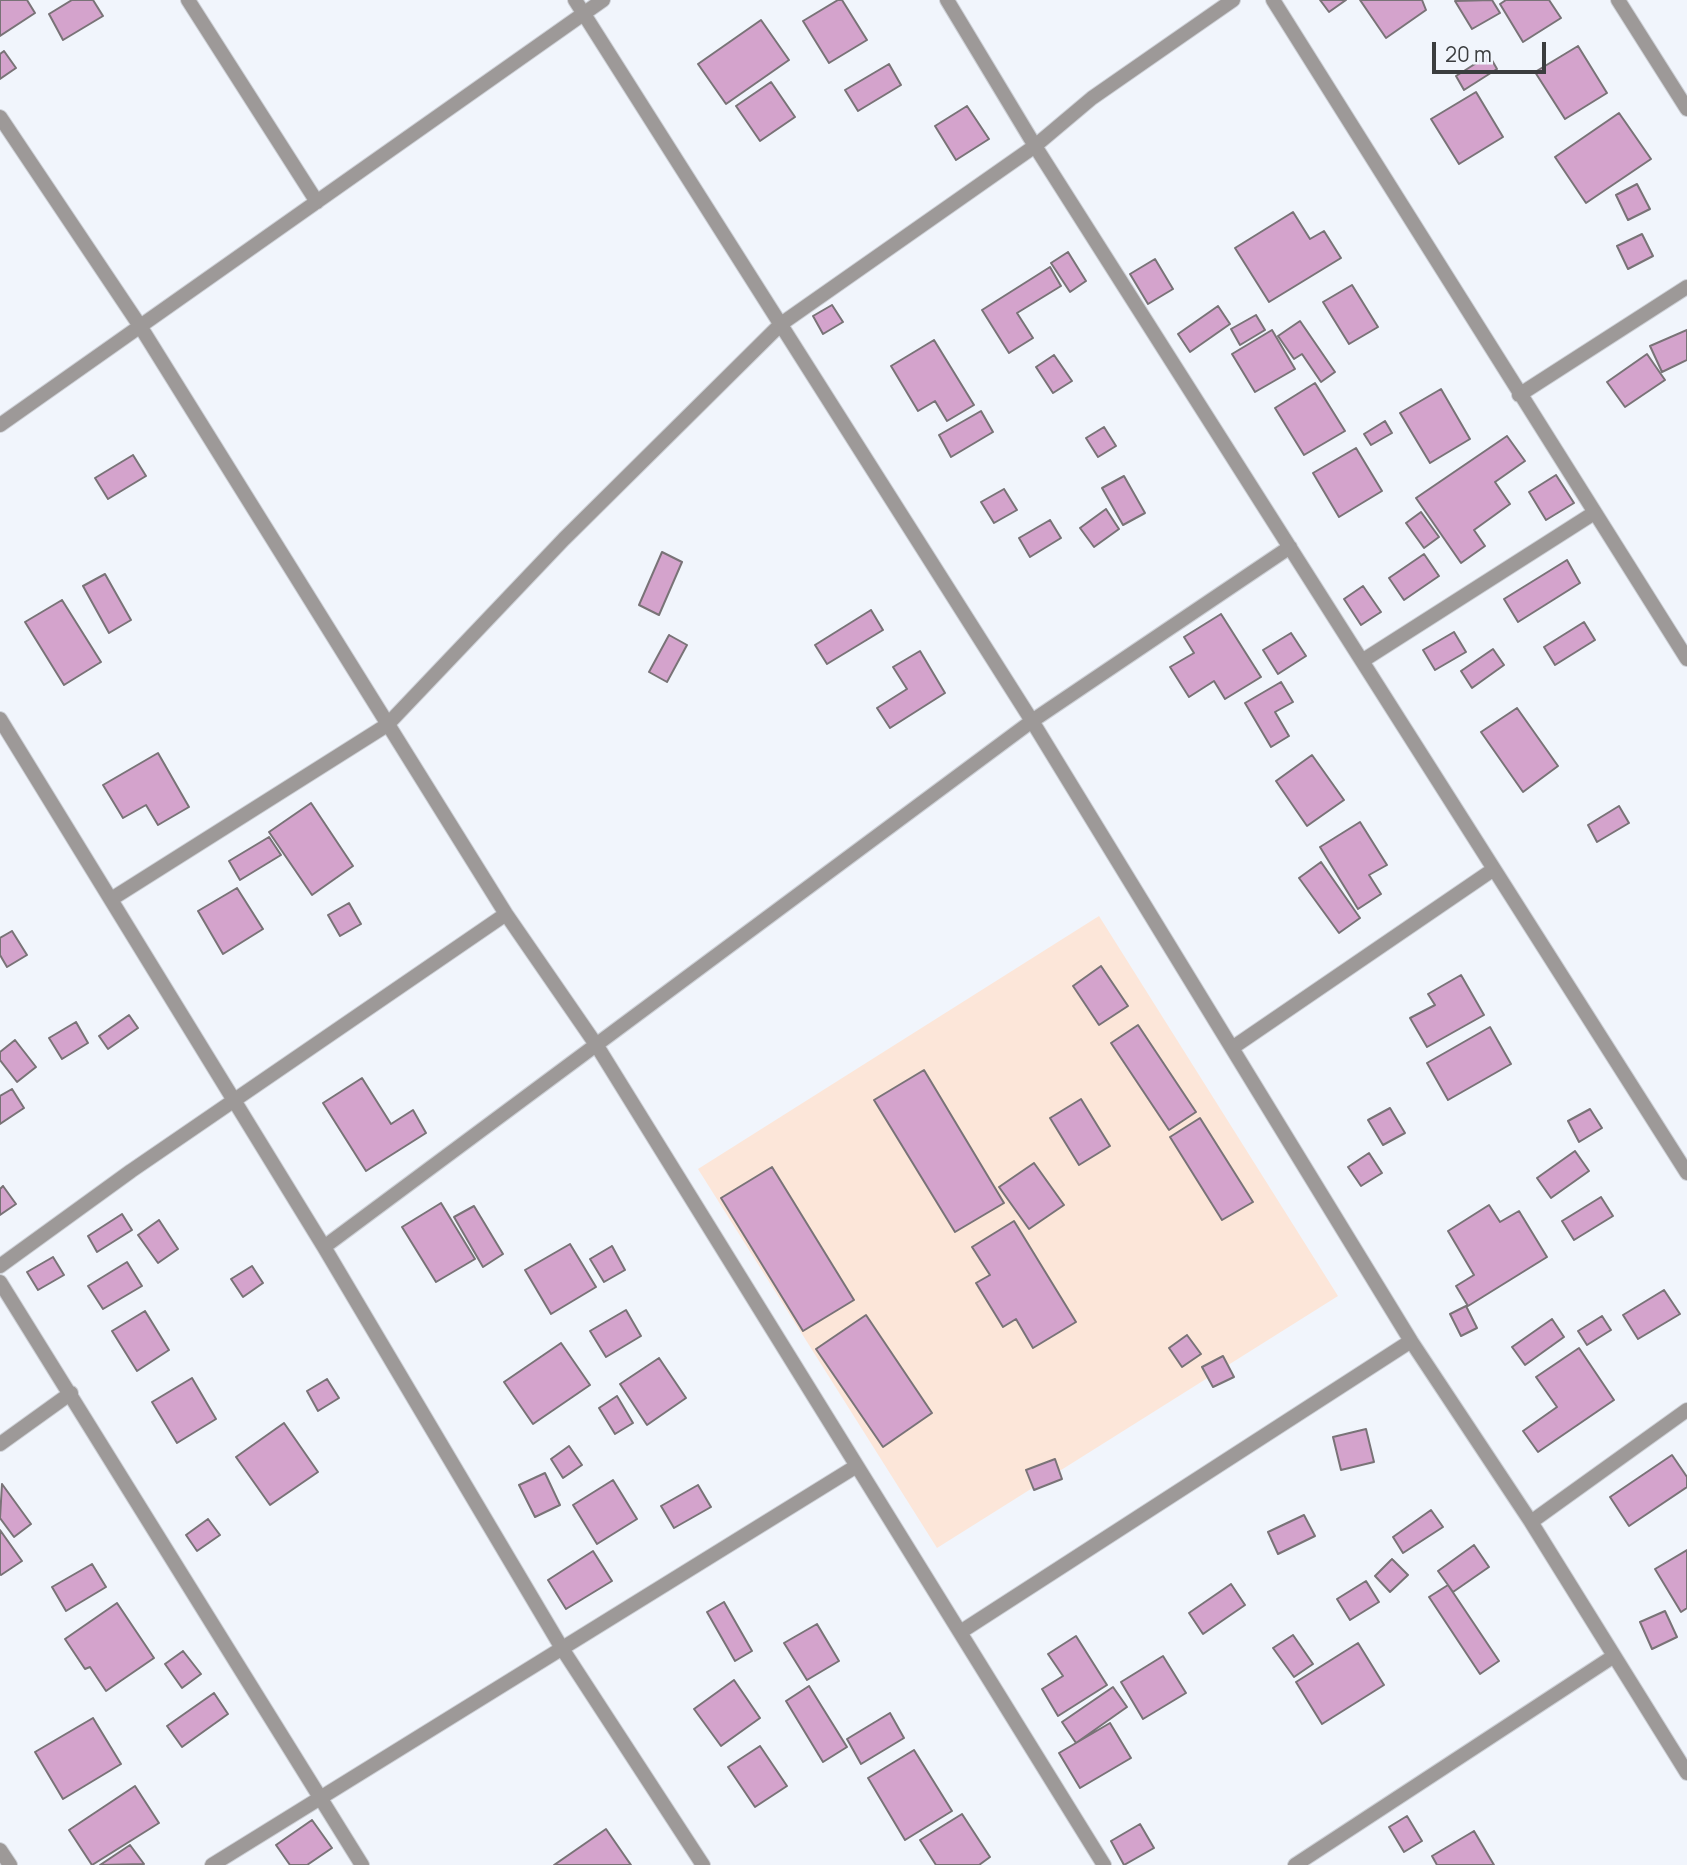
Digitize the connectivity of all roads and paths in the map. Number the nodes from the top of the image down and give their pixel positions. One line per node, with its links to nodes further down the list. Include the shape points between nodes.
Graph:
1 (188, 0): 12 (street)
2 (575, 0): 8 (street)
3 (603, 0): 8 (street)
4 (947, 0): 11 (street)
5 (1233, 0): 11 (street, via 1092,98)
6 (1273, 0): 16 (street)
7 (1618, 0): 9 (street)
8 (583, 14): 12 (street); 14 (street)
9 (1687, 109)
10 (0, 117): 15 (street)
11 (1035, 146): 14 (street); 19 (street)
12 (317, 202): 15 (street)
13 (1687, 287): 16 (street)
14 (781, 324): 23 (street); 24 (street, via 564,539)
15 (140, 327): 17 (street); 24 (street)
16 (1519, 395): 18 (street)
17 (0, 425)
18 (1594, 513): 20 (street); 21 (street)
19 (1290, 547): 21 (street); 23 (street)
20 (1687, 659)
21 (1362, 661): 25 (street)
22 (0, 719): 26 (street)
23 (1032, 721): 28 (street); 29 (street)
24 (387, 725): 26 (street); 27 (street)
25 (1494, 869): 29 (street); 31 (street)
26 (113, 898): 30 (street)
27 (506, 914): 28 (street); 30 (street)
28 (597, 1046): 32 (street); 39 (street)
29 (1232, 1048): 35 (street)
30 (233, 1103): 32 (street); 33 (street)
31 (1687, 1173)
32 (324, 1247): 42 (street)
33 (0, 1266)
34 (0, 1282): 36 (street)
35 (1411, 1340): 40 (street); 41 (street)
36 (71, 1394): 38 (street); 45 (street)
37 (1687, 1410): 40 (street)
38 (0, 1444)
39 (855, 1467): 41 (street); 42 (street)
40 (1531, 1522): 43 (street)
41 (962, 1631): 51 (street)
42 (563, 1650): 45 (street); 50 (street)
43 (1614, 1656): 44 (street); 52 (street)
44 (1687, 1773)
45 (319, 1799): 48 (street); 49 (street)
46 (0, 1850): 47 (street)
47 (9, 1865)
48 (212, 1865)
49 (362, 1865)
50 (703, 1865)
51 (1104, 1865)
52 (1295, 1865)

